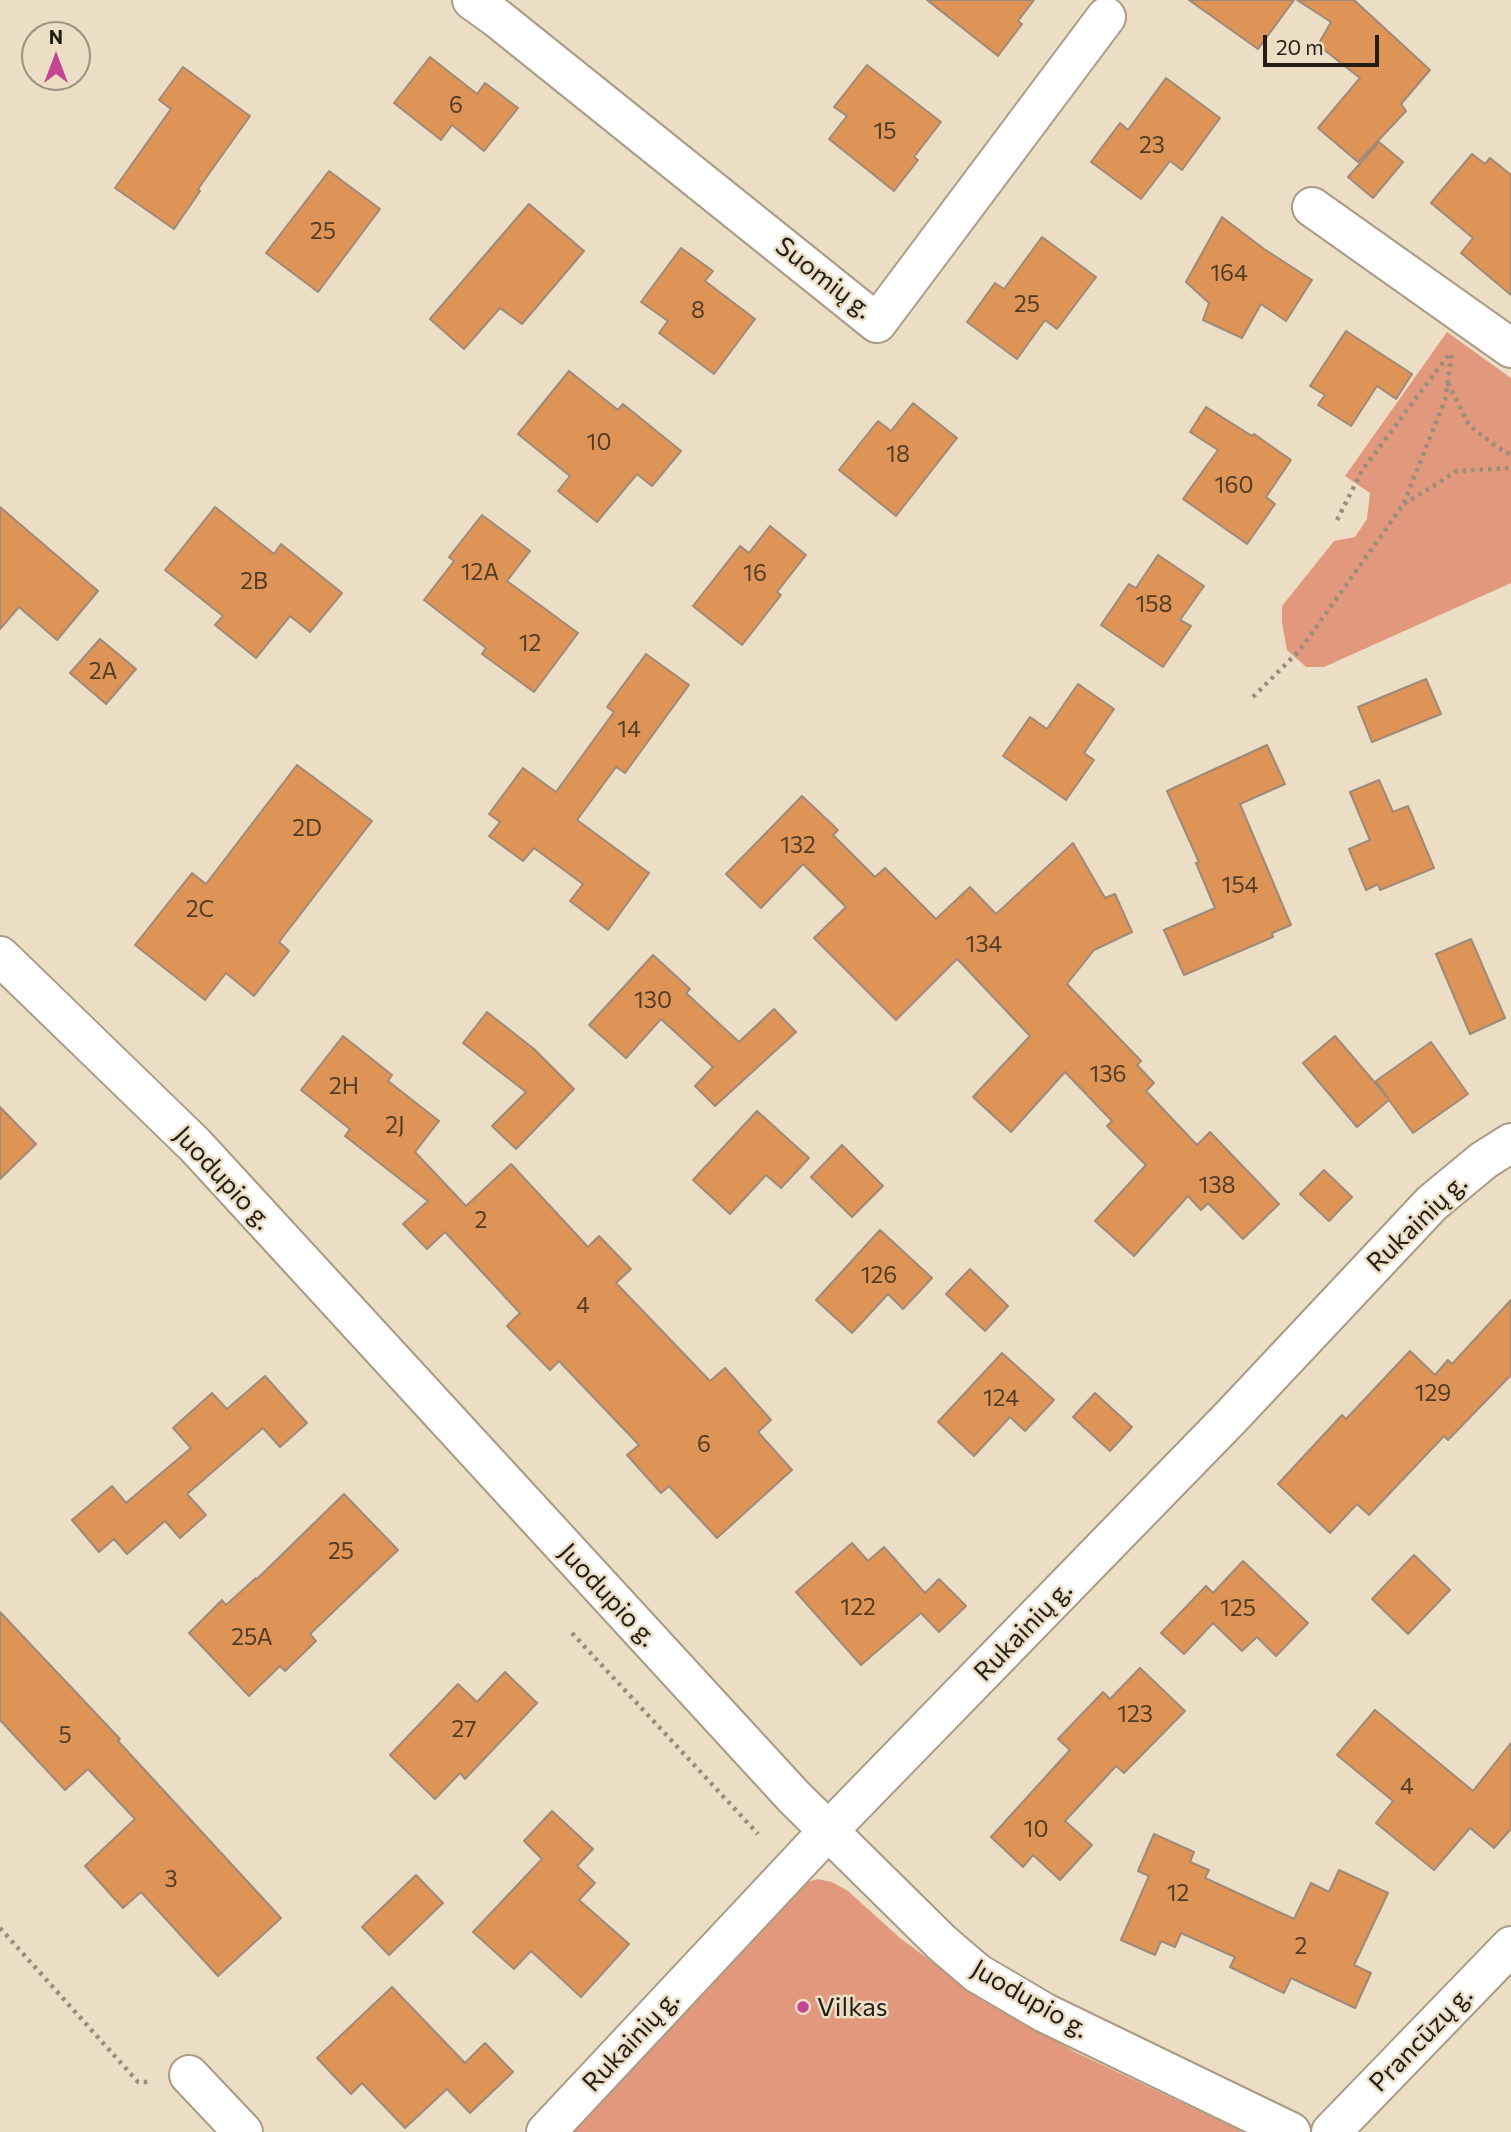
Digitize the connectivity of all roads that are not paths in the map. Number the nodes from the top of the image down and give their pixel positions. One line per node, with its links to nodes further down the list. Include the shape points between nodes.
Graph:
1 (472, 0): 2 (street, Suomių g., via 877,323)
2 (1106, 17)
3 (1312, 207): 4 (street)
4 (1511, 348)
5 (0, 956): 7 (street, Juodupio g., via 194,1145)
6 (1511, 1143): 7 (street, Rukainių g., via 1432,1203)
7 (827, 1832): 11 (street, Rukainių g.); 12 (street, Juodupio g., via 977,1973 1045,2013)
8 (1511, 1947): 13 (street, Prancūzų g.)
9 (188, 2075): 10 (street)
10 (243, 2132)
11 (546, 2132)
12 (1291, 2132)
13 (1331, 2132)

